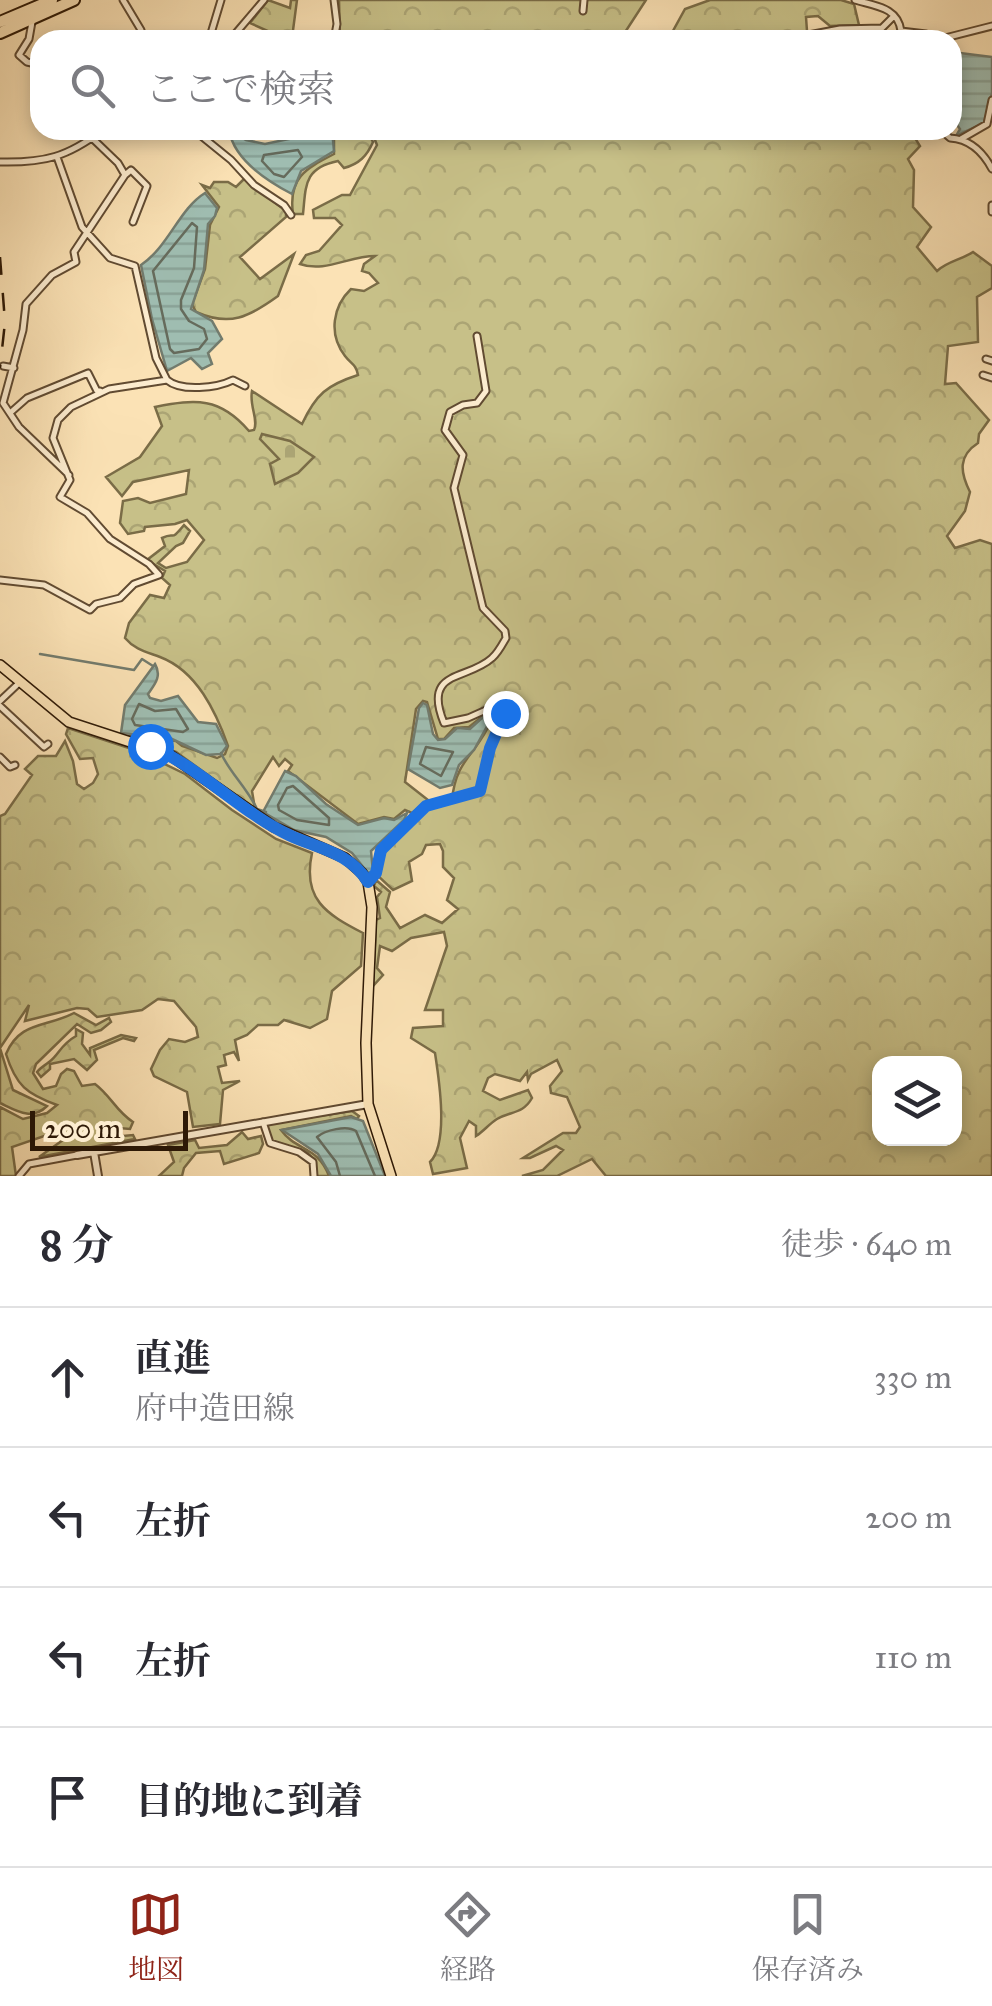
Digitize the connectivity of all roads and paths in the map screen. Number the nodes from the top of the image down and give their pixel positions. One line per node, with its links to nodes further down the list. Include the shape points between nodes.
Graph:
1 (52, 0): 11 (highway)
2 (74, 0): 11 (highway)
3 (123, 0): 14 (street)
4 (221, 0): 15 (street)
5 (264, 0): 16 (street)
6 (334, 0): 17 (street)
7 (584, 0): 9 (street)
8 (855, 0): 10 (street)
9 (583, 11)
10 (894, 16): 18 (street, via 882,28); 19 (street)
11 (24, 19): 12 (highway); 20 (highway); 22 (street)
12 (0, 22)
13 (992, 26): 21 (street)
14 (141, 30)
15 (212, 30)
16 (238, 30)
17 (336, 30)
18 (840, 30)
19 (901, 30)
20 (0, 34)
21 (962, 34)
22 (30, 39)
23 (30, 39): 24 (street, via 19,55)
24 (30, 63)
25 (992, 100): 26 (street, via 987,124)
26 (962, 138)
27 (89, 140): 31 (street)
28 (94, 140): 34 (street)
29 (206, 140): 35 (street)
30 (962, 140): 33 (street)
31 (57, 157): 32 (street); 37 (street)
32 (0, 162)
33 (992, 169)
34 (128, 173): 36 (street, via 148,186); 37 (street)
35 (291, 215)
36 (133, 222)
37 (87, 232): 40 (street, via 74,252 76,262 52,275 26,304); 43 (street, via 110,258 135,266)
38 (477, 336): 55 (street, via 486,392 477,404 450,412 445,430 463,455 454,488 483,608 506,638 489,662 451,676 439,696 444,723 495,706 504,719 480,791 426,806 381,850)
39 (3, 366): 40 (street)
40 (14, 368): 46 (street, via 3,403)
41 (983, 375): 42 (street)
42 (992, 378)
43 (167, 380): 44 (street, via 219,387 233,380); 45 (street)
44 (244, 386)
45 (109, 389): 46 (street, via 97,391 88,372 26,398); 47 (street, via 71,407 56,423 52,438)
46 (10, 412): 47 (street)
47 (69, 474): 48 (street, via 60,496 158,574 90,610 44,584)
48 (0, 580)
49 (0, 665): 50 (main road)
50 (21, 680): 51 (street); 55 (main road, via 69,722 170,755 274,828 353,862)
51 (0, 704): 52 (street)
52 (48, 744)
53 (0, 757): 54 (street)
54 (15, 765)
55 (368, 882): 56 (main road)
56 (368, 1104): 57 (street); 63 (main road)
57 (263, 1122): 58 (street); 62 (street, via 270,1143 305,1154)
58 (94, 1152): 59 (street); 61 (street)
59 (77, 1155): 60 (street, via 29,1164)
60 (19, 1176)
61 (98, 1176)
62 (314, 1176)
63 (392, 1176)

